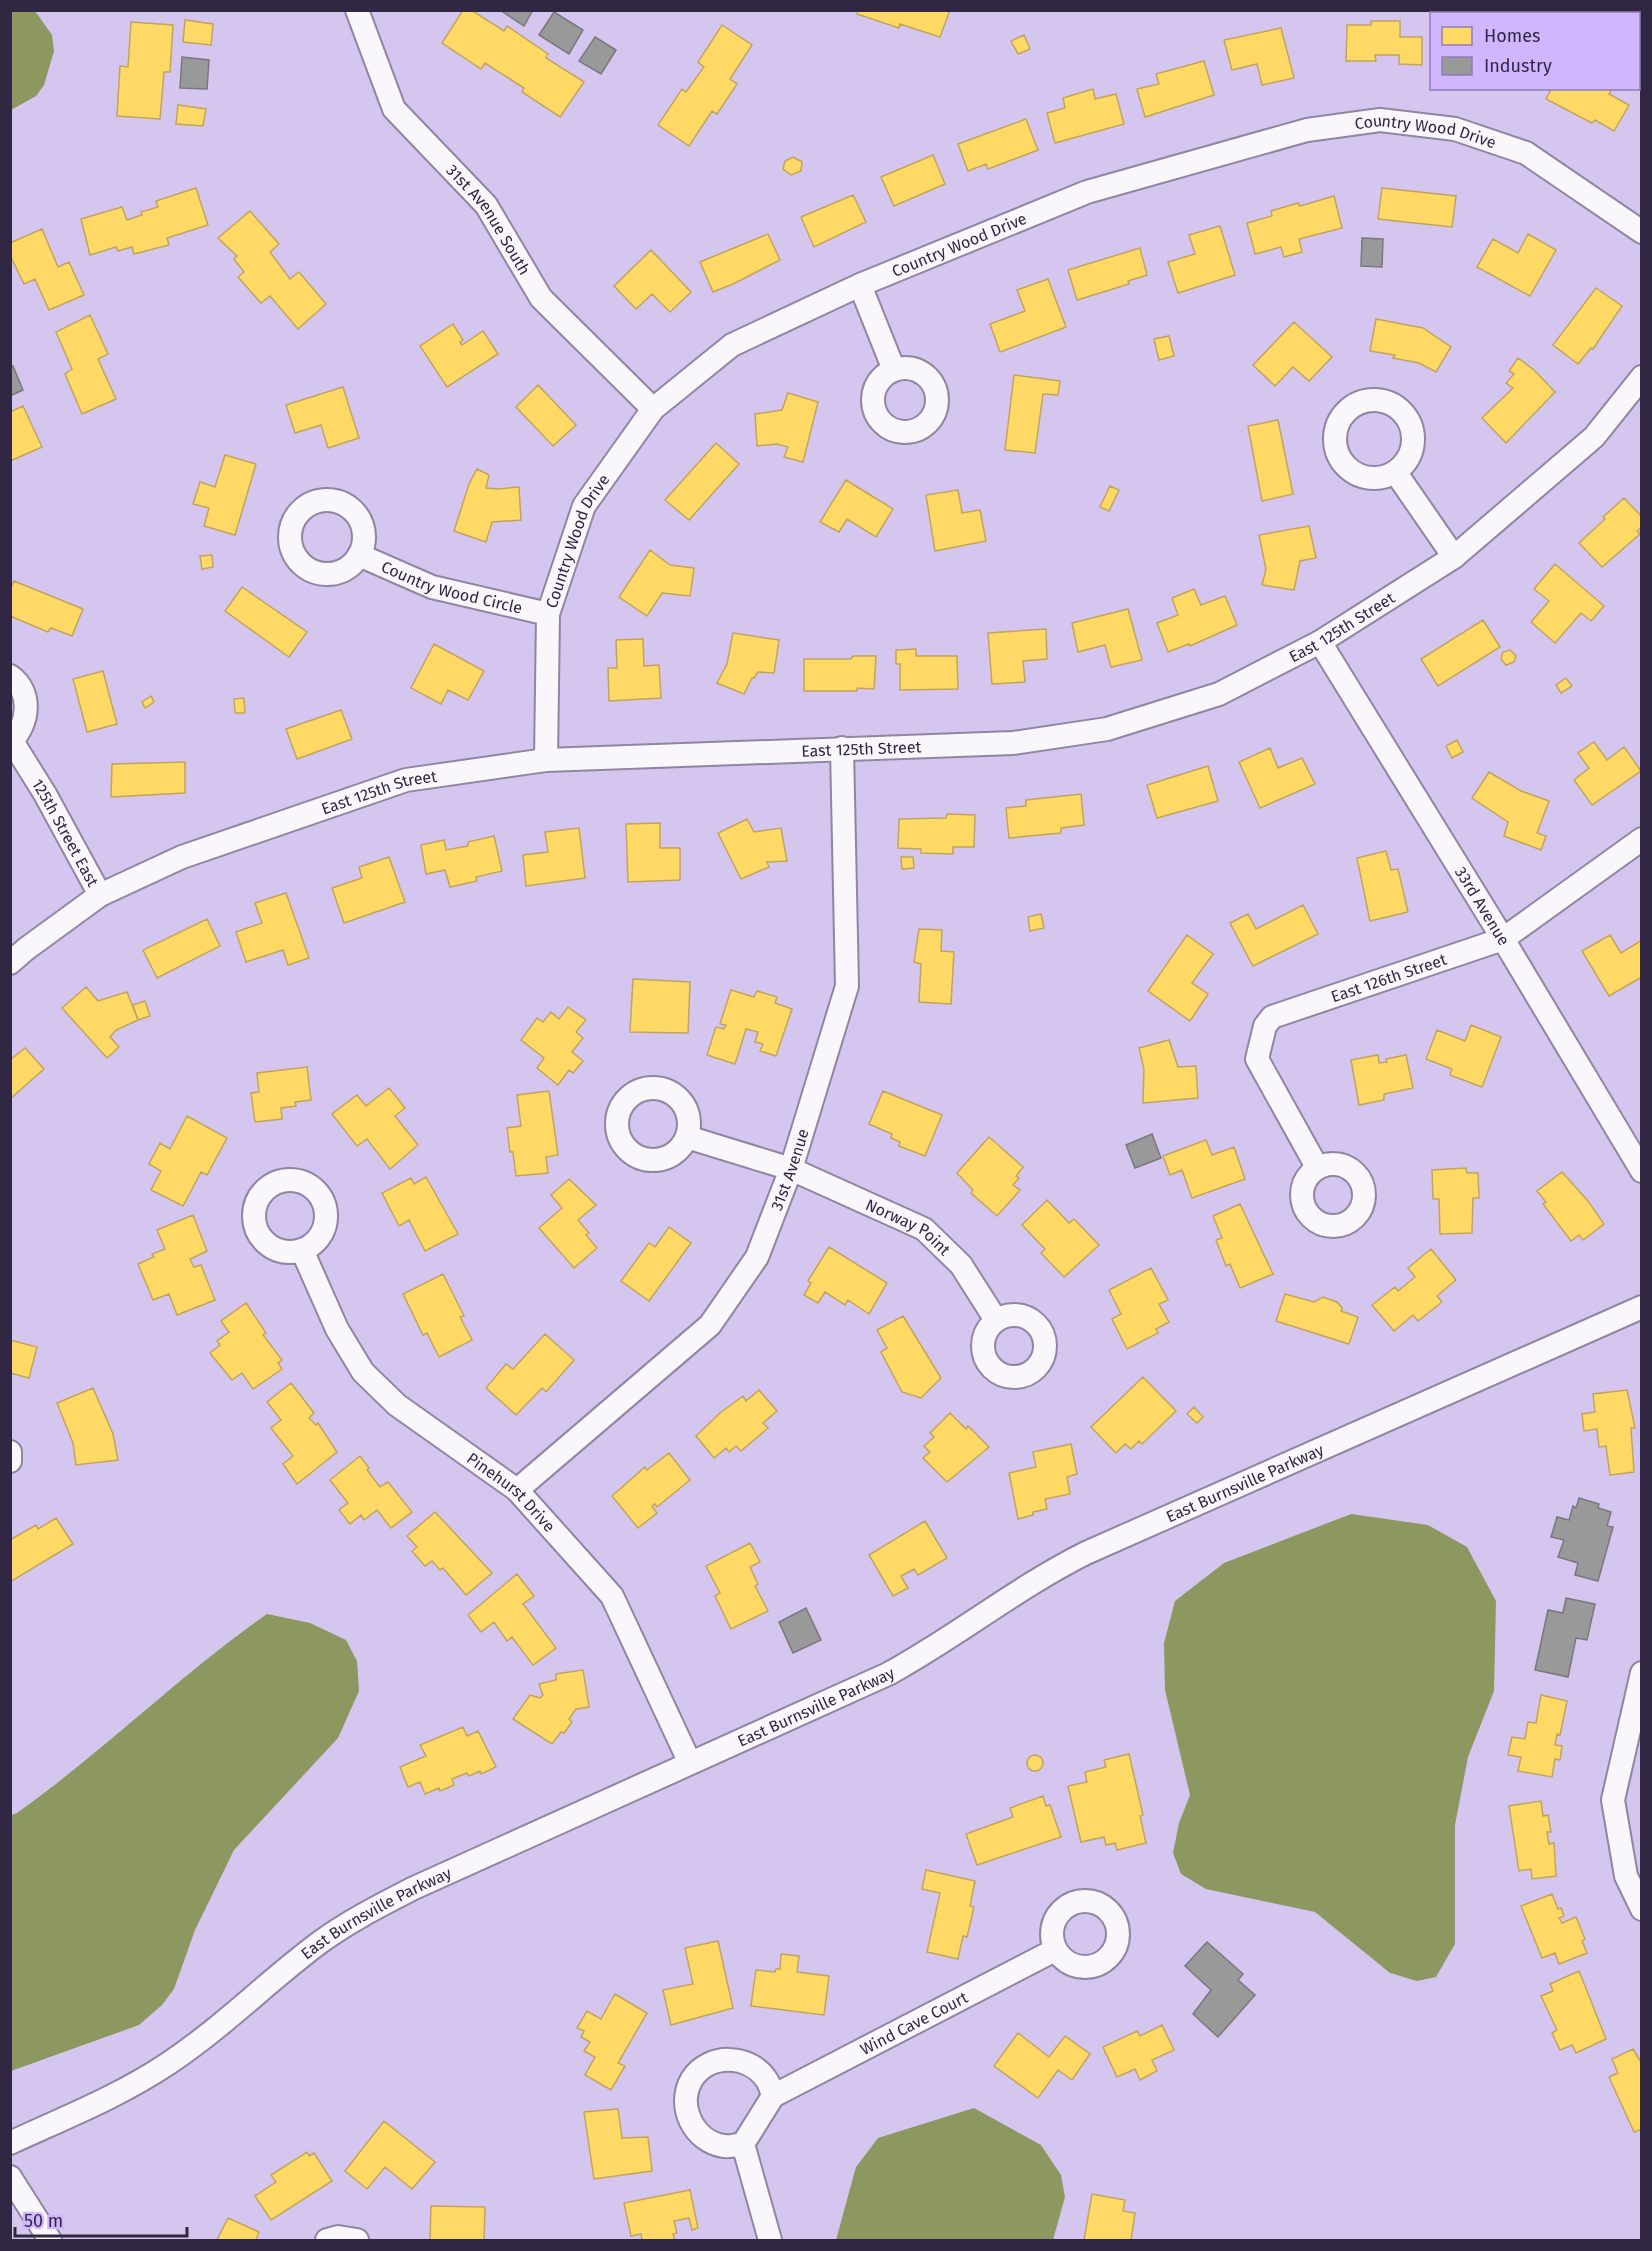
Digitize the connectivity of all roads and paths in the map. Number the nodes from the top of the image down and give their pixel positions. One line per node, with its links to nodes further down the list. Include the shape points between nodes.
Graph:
1 (357, 10): 6 (street, 31st Avenue South, via 394,109 486,205 541,298)
2 (1641, 232): 3 (street, Country Wood Drive, via 1526,153 1455,129 1380,120 1307,130 1087,192)
3 (860, 285): 4 (street); 6 (street, Country Wood Drive, via 732,345)
4 (894, 370)
5 (1641, 377): 9 (street, East 125th Street, via 1594,437)
6 (653, 409): 10 (street, Country Wood Drive, via 584,506)
7 (1396, 473): 9 (street)
8 (359, 555): 10 (street, Country Wood Circle, via 432,587)
9 (1454, 557): 11 (street, East 125th Street)
10 (548, 614): 15 (street, Country Wood Drive)
11 (1320, 642): 14 (street, East 125th Street, via 1219,694 1107,729 1013,743); 18 (street, 33rd Avenue)
12 (10, 675): 13 (street, 125th Street East, via 24,694 27,711 23,727)
13 (11, 742): 17 (street, 125th Street East, via 45,794)
14 (842, 748): 15 (street, East 125th Street); 22 (street, 31st Avenue, via 847,986)
15 (546, 760): 17 (street, East 125th Street, via 406,780 182,857)
16 (1641, 839): 18 (street, East 126th Street)
17 (100, 895): 19 (street, East 125th Street)
18 (1503, 939): 21 (street, East 126th Street, via 1272,1017 1265,1026 1257,1059); 23 (street, 33rd Avenue)
19 (10, 963)
20 (687, 1137): 22 (street, Norway Point)
21 (1317, 1167)
22 (791, 1169): 26 (street, Norway Point, via 924,1229 961,1265); 29 (street, 31st Avenue, via 758,1257 710,1325)
23 (1641, 1171)
24 (302, 1250): 29 (street, Pinehurst Drive, via 337,1329 363,1372 397,1405)
25 (1641, 1307): 31 (street, East Burnsville Parkway, via 1086,1553 1029,1584 897,1670)
26 (996, 1320)
27 (10, 1452): 28 (street)
28 (10, 1461)
29 (517, 1490): 31 (street, Pinehurst Drive, via 612,1596)
30 (1641, 1673): 32 (street, via 1613,1800 1626,1876)
31 (690, 1763): 35 (street, East Burnsville Parkway, via 414,1888 354,1920 320,1942 168,2064 127,2088)
32 (1641, 1909)
33 (1055, 1950): 34 (street, Wind Cave Court)
34 (773, 2096): 36 (street); 36 (street, via 767,2079 755,2067 739,2060 721,2060 692,2079 686,2096 687,2114 695,2130 708,2141 725,2146)
35 (10, 2143)
36 (743, 2145): 41 (street)
37 (10, 2177): 38 (street)
38 (50, 2241)
39 (327, 2241): 40 (street, via 338,2237)
40 (357, 2241)
41 (770, 2241)

